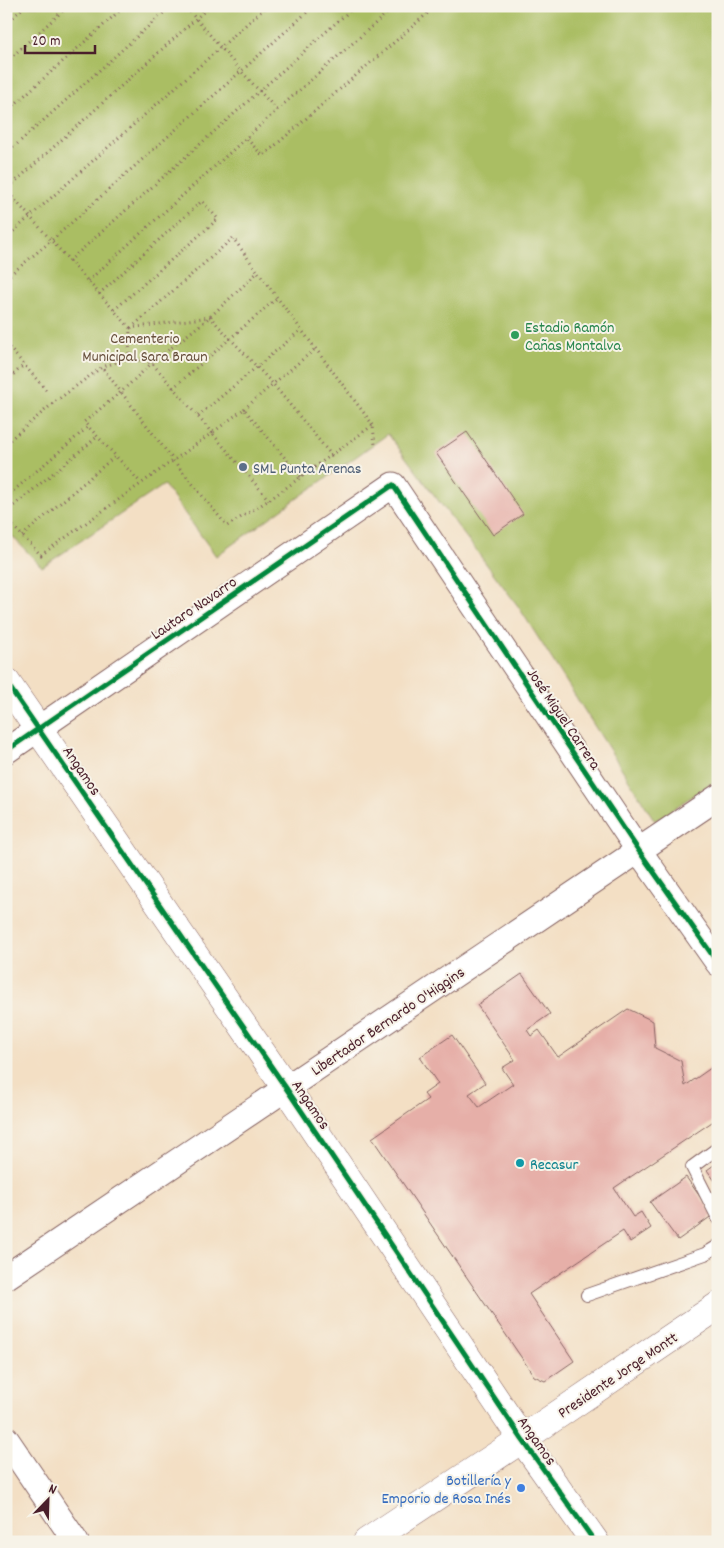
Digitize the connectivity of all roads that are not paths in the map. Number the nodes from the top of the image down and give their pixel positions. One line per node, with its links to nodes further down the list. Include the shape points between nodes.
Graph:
1 (394, 485): 3 (street, Lautaro Navarro); 6 (street, José Miguel Carrera)
2 (6, 682): 3 (street, Angamos)
3 (39, 728): 4 (street, Lautaro Navarro); 8 (street, Angamos)
4 (6, 751)
5 (718, 797): 6 (street, Libertador Bernardo O'Higgins)
6 (640, 851): 7 (street, José Miguel Carrera); 8 (street, Libertador Bernardo O'Higgins)
7 (718, 963)
8 (286, 1088): 12 (street, Libertador Bernardo O'Higgins); 16 (street, Angamos)
9 (718, 1148): 10 (lane, via 692,1167)
10 (718, 1218)
11 (718, 1246): 13 (lane, via 705,1254)
12 (6, 1277)
13 (586, 1295)
14 (718, 1306): 16 (street, Presidente Jorge Montt)
15 (6, 1439): 17 (street)
16 (522, 1439): 18 (street, Presidente Jorge Montt); 19 (street, Angamos)
17 (76, 1542)
18 (367, 1542)
19 (595, 1542)

